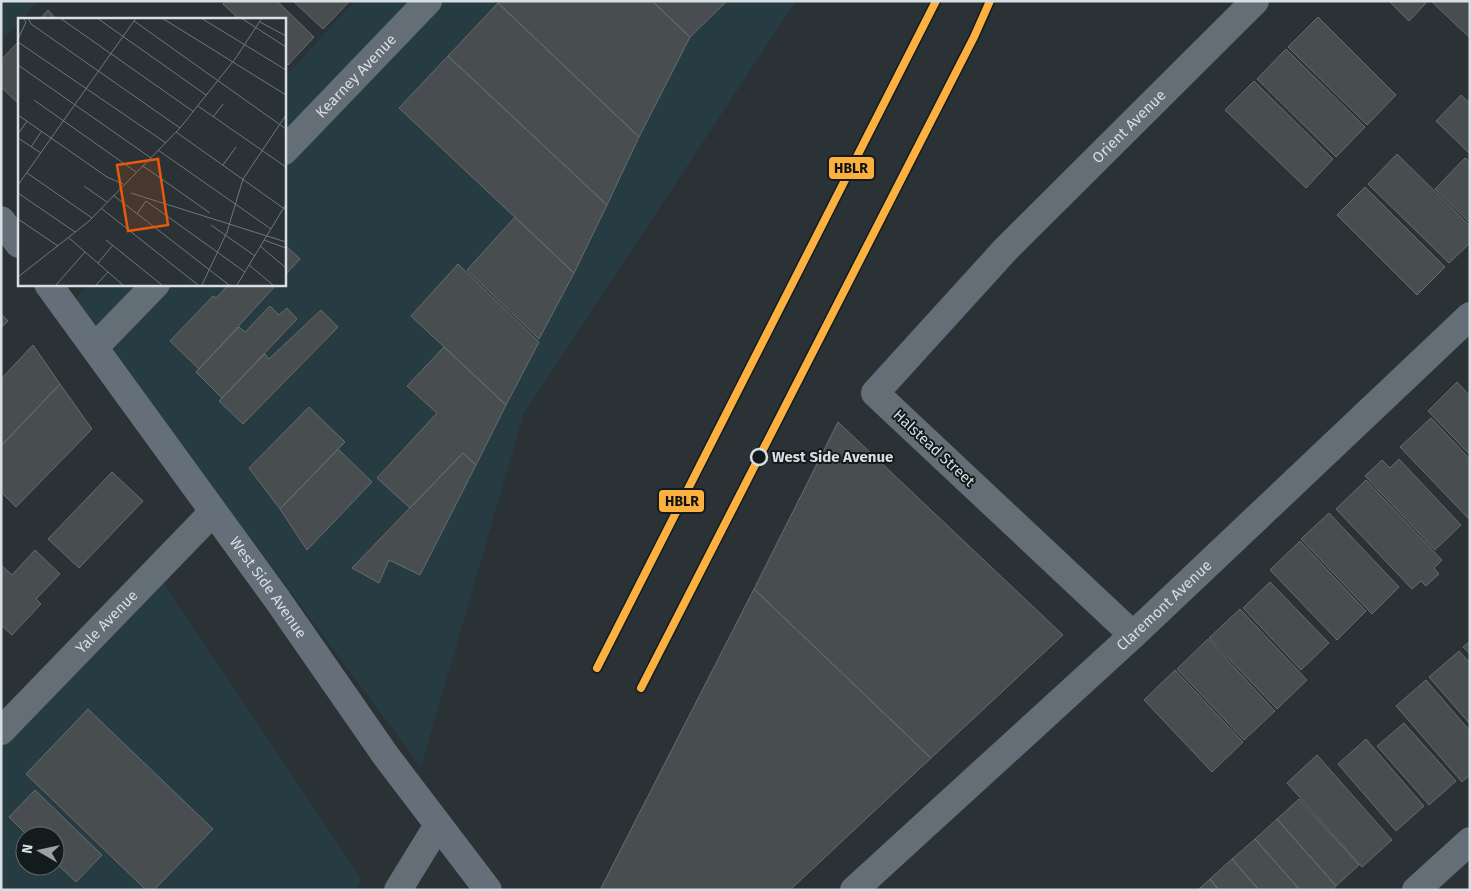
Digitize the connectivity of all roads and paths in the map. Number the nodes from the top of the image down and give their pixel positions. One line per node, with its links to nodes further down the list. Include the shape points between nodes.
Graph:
1 (428, 1): 3 (street, Kearney Avenue)
2 (1255, 1): 6 (street, Orient Avenue)
3 (285, 150)
4 (1, 220): 5 (main road)
5 (18, 243)
6 (1005, 250): 12 (street, Halstead Street, via 875,393)
7 (49, 285): 10 (main road, West Side Avenue)
8 (155, 285): 10 (street)
9 (1470, 316): 12 (street, Claremont Avenue)
10 (95, 347): 11 (main road, West Side Avenue)
11 (213, 512): 13 (street, Yale Avenue); 14 (main road, West Side Avenue)
12 (1134, 635): 18 (street, Claremont Avenue)
13 (1, 731)
14 (438, 825): 16 (street); 17 (main road, West Side Avenue)
15 (1470, 841): 19 (street)
16 (398, 890)
17 (488, 890)
18 (854, 890)
19 (1416, 890)

